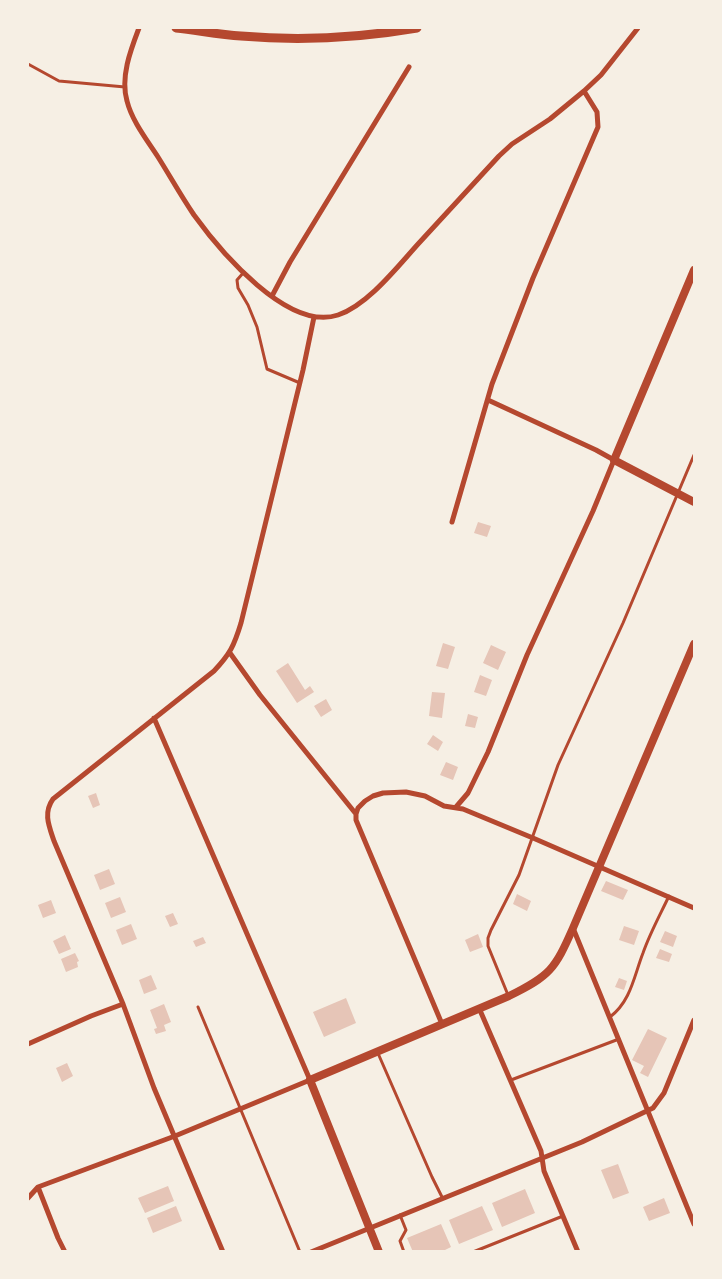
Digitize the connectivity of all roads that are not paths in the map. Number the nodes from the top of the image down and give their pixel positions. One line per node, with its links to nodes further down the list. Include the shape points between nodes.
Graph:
1 (139, 28): 7 (street)
2 (176, 28): 3 (main road, via 239,36 315,38)
3 (417, 28)
4 (638, 28): 8 (street)
5 (28, 64): 7 (lane, via 59,81)
6 (409, 67): 11 (street)
7 (125, 87): 10 (street, via 135,120 180,194 214,241)
8 (584, 91): 12 (street, via 499,156 372,293 338,316); 14 (street, via 598,116 598,127 514,324)
9 (694, 270): 16 (street)
10 (244, 272): 11 (street); 13 (lane, via 237,280 238,288 257,327 267,369)
11 (272, 296): 12 (street, via 302,314)
12 (314, 317): 13 (street)
13 (300, 383): 21 (street, via 241,623)
14 (488, 400): 16 (street); 19 (street)
15 (694, 455): 17 (lane)
16 (614, 460): 17 (street); 23 (street, via 527,655 488,752 468,793)
17 (678, 494): 18 (street); 25 (lane, via 624,623 558,765)
18 (694, 502)
19 (452, 522)
20 (694, 644): 26 (street)
21 (230, 653): 22 (street, via 214,671); 24 (street)
22 (154, 718): 31 (street, via 49,805 48,820 54,841); 40 (street)
23 (456, 807): 24 (street, via 444,806 425,796 396,791 365,801); 25 (street)
24 (356, 814): 36 (street)
25 (533, 838): 26 (street); 30 (lane, via 511,894 488,938 494,963)
26 (599, 867): 27 (street); 29 (street)
27 (669, 896): 28 (street); 34 (lane, via 643,952 629,995)
28 (694, 908)
29 (573, 928): 30 (street, via 553,968 543,978); 34 (street)
30 (509, 996): 33 (street)
31 (123, 1004): 38 (street); 44 (street)
32 (198, 1007): 42 (lane)
33 (479, 1008): 36 (street); 41 (street)
34 (610, 1016): 37 (street)
35 (694, 1020): 43 (street, via 664,1093)
36 (442, 1024): 39 (street)
37 (619, 1039): 41 (lane); 43 (street)
38 (28, 1044)
39 (377, 1051): 40 (street); 47 (lane)
40 (310, 1080): 42 (street); 52 (street)
41 (510, 1080): 45 (street)
42 (240, 1108): 44 (street); 55 (lane)
43 (648, 1110): 45 (street, via 582,1142); 51 (street)
44 (175, 1136): 46 (street); 54 (street)
45 (542, 1157): 47 (street); 50 (street, via 544,1171)
46 (38, 1187): 48 (street); 53 (street)
47 (442, 1197): 49 (street)
48 (28, 1198)
49 (400, 1215): 52 (street); 58 (lane, via 406,1230 400,1241)
50 (563, 1216): 59 (lane); 60 (street)
51 (694, 1224)
52 (370, 1228): 56 (street); 57 (street)
53 (65, 1252)
54 (223, 1252)
55 (300, 1252)
56 (311, 1252)
57 (379, 1252)
58 (404, 1252)
59 (473, 1252)
60 (578, 1252)

